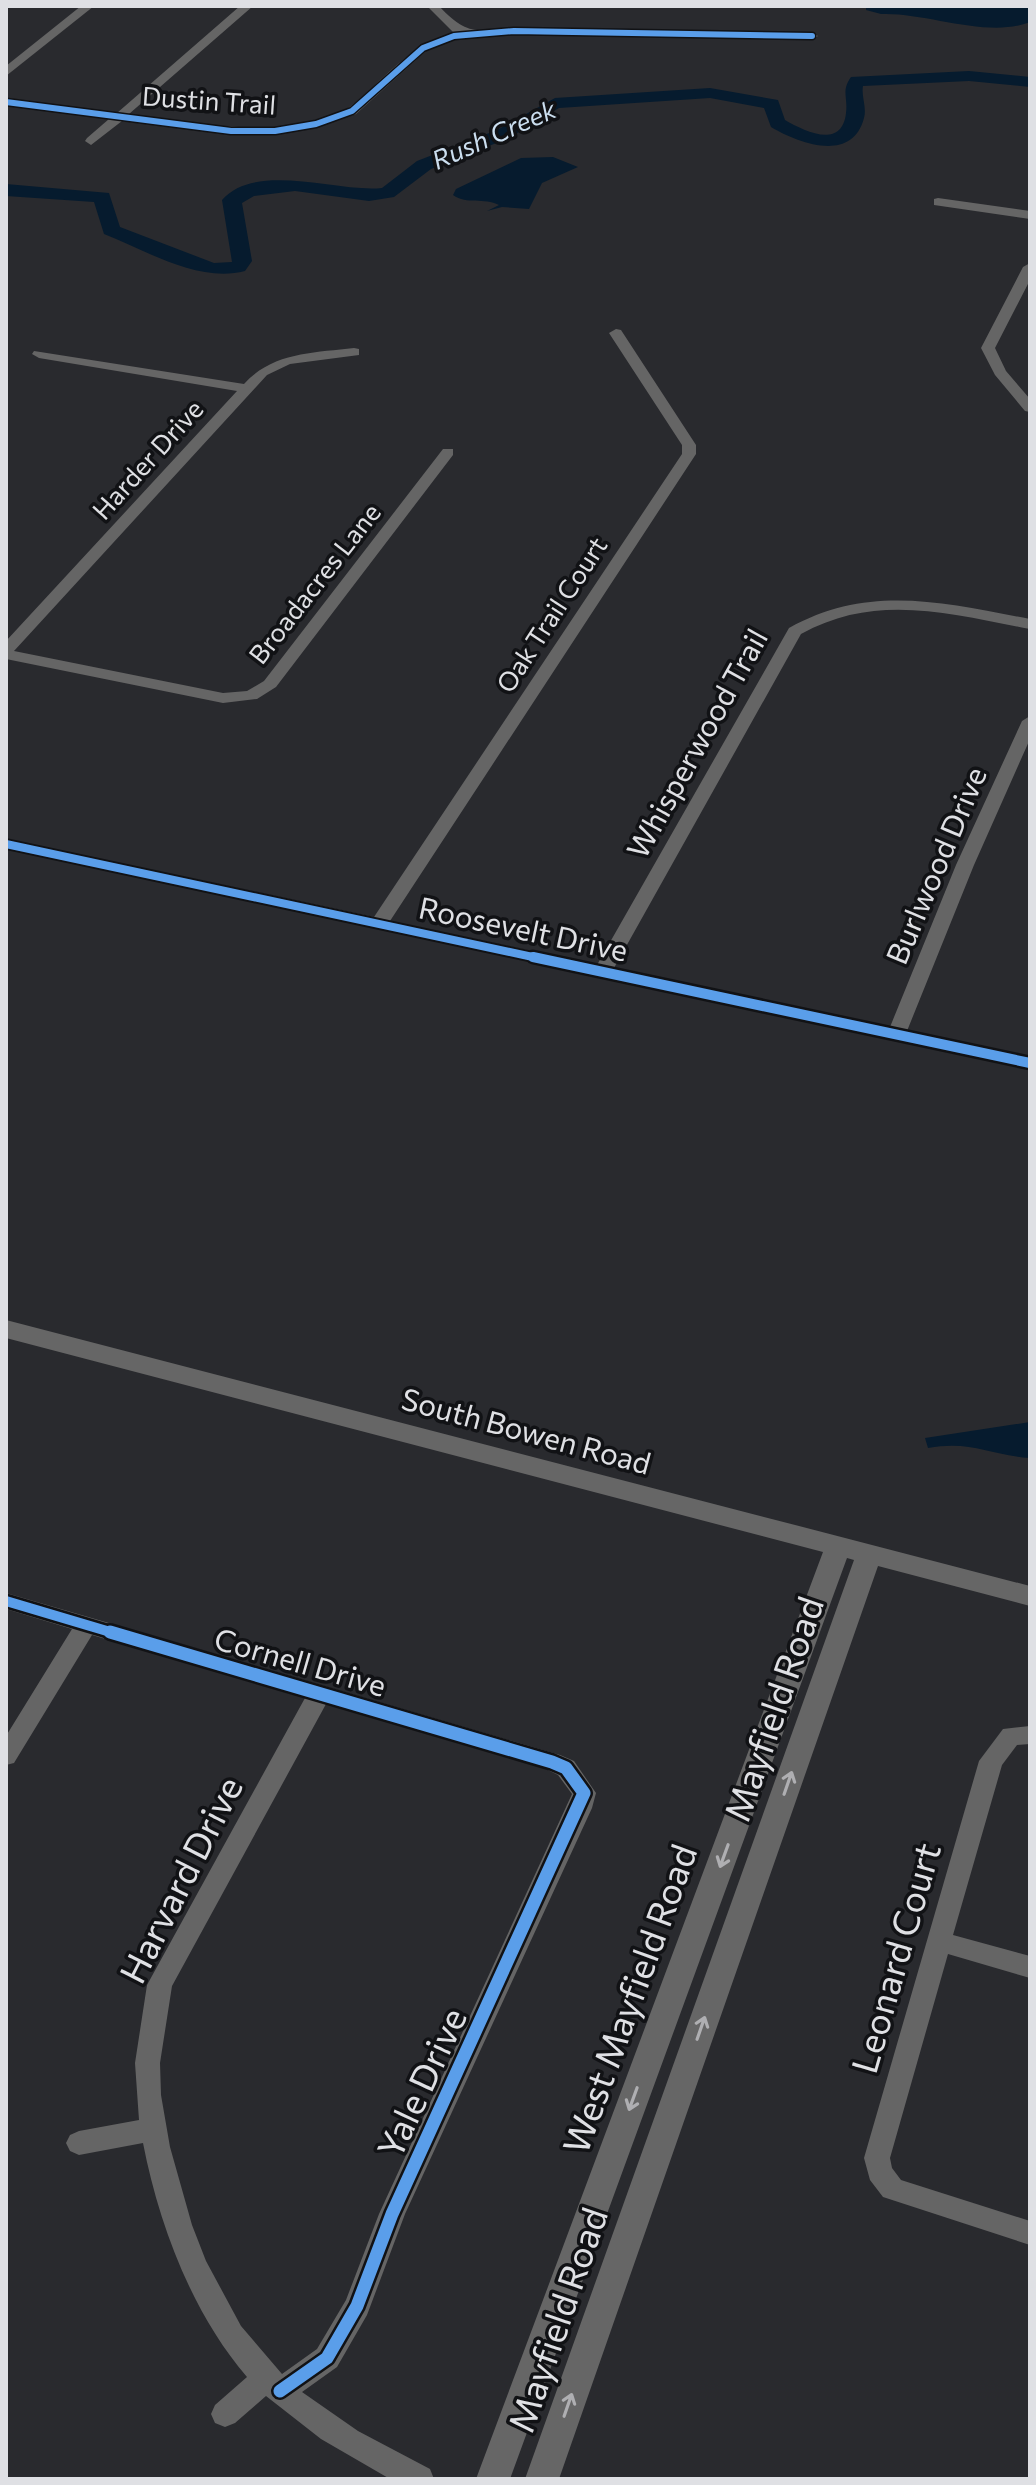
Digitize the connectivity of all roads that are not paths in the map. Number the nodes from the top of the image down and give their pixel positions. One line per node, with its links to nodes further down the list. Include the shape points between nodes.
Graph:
1 (88, 6): 6 (street)
2 (247, 6): 8 (street)
3 (433, 6): 4 (street)
4 (466, 34): 5 (street, Dustin Trail); 8 (street, Dustin Trail, via 423,48 361,106 316,124 248,132)
5 (812, 36)
6 (6, 72)
7 (6, 102): 8 (street, Dustin Trail)
8 (121, 117): 9 (street)
9 (91, 141)
10 (938, 202): 11 (street)
11 (1030, 215)
12 (1030, 267): 17 (street, via 988,348)
13 (616, 333): 23 (street, Oak Trail Court, via 689,445 689,454)
14 (354, 352): 16 (street, Harder Drive, via 287,360)
15 (39, 354): 16 (street)
16 (244, 388): 20 (street, Harder Drive)
17 (1030, 408)
18 (448, 452): 20 (street, Broadacres Lane, via 270,684 251,696 223,698)
19 (1030, 624): 24 (street, Whisperwood Trail, via 888,604 831,613 795,631)
20 (6, 652)
21 (1030, 721): 25 (street, Burlwood Drive)
22 (6, 844): 23 (street, Roosevelt Drive)
23 (379, 924): 24 (street, Roosevelt Drive)
24 (603, 971): 25 (street, Roosevelt Drive)
25 (897, 1034): 26 (street, Roosevelt Drive)
26 (1030, 1063)
27 (6, 1329): 28 (main road, South Bowen Road)
28 (838, 1546): 29 (main road, South Bowen Road); 45 (main road, West Mayfield Road, one-way to 45)
29 (869, 1554): 30 (main road, South Bowen Road); 46 (main road, Mayfield Road, one-way to 29)
30 (1030, 1596)
31 (6, 1601): 32 (street, Cornell Drive)
32 (86, 1625): 33 (street, Cornell Drive); 35 (street)
33 (320, 1693): 36 (street, Cornell Drive, via 552,1762); 39 (street, Harvard Drive, via 160,1985 147,2072)
34 (1030, 1735): 37 (street, Leonard Court, via 1004,1741 991,1761)
35 (6, 1756)
36 (576, 1779): 42 (street, Yale Drive, via 584,1793 580,1808 392,2214 357,2306 327,2358)
37 (938, 1941): 38 (street); 41 (street, Leonard Court, via 877,2158 879,2172 898,2192)
38 (1030, 1967)
39 (154, 2129): 40 (street); 42 (street, Harvard Drive, via 165,2181 203,2286 240,2347)
40 (79, 2143)
41 (1030, 2233)
42 (274, 2384): 43 (street, Yale Drive); 44 (street, Harvard Drive, via 362,2450)
43 (225, 2414)
44 (420, 2479)
45 (493, 2479)
46 (542, 2479)

